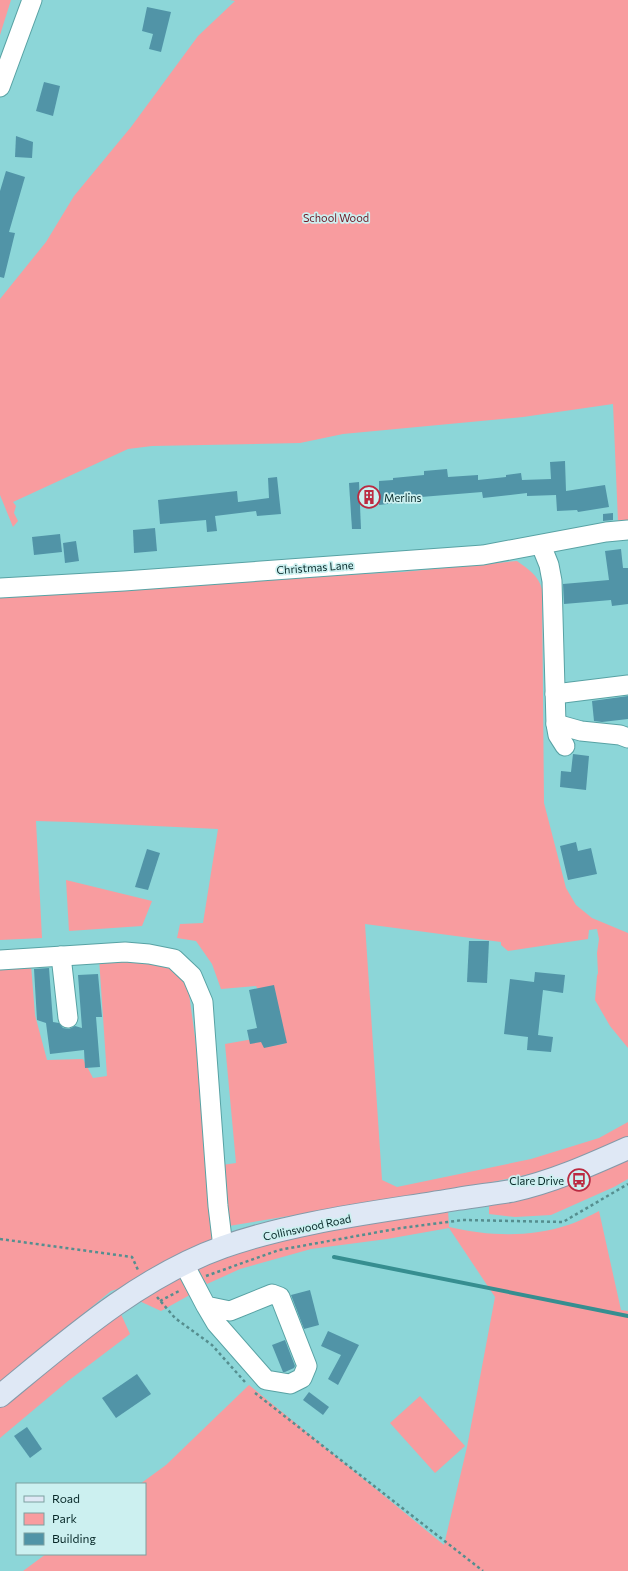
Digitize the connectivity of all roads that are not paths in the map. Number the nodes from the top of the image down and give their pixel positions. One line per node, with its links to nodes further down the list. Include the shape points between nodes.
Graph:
1 (32, 0): 2 (street)
2 (0, 87)
3 (628, 530): 4 (street, Christmas Lane)
4 (541, 545): 5 (street, Christmas Lane, via 482,555); 7 (street, via 552,581)
5 (0, 588)
6 (628, 685): 7 (street)
7 (555, 694): 8 (street)
8 (556, 724): 9 (street); 10 (street, via 558,735)
9 (628, 738)
10 (565, 746)
11 (61, 956): 12 (street); 13 (street); 15 (street, via 125,952 149,954 174,959 192,976 203,1002)
12 (0, 960)
13 (68, 1018)
14 (628, 1148): 15 (main road, Collinswood Road, via 579,1171 512,1190 286,1229)
15 (223, 1247): 16 (main road, Collinswood Road)
16 (184, 1264): 17 (street); 18 (main road, Collinswood Road, via 145,1284 67,1341)
17 (206, 1306): 17 (street, via 230,1311 272,1294 280,1297 308,1366 302,1378 290,1384 266,1380 216,1324)
18 (0, 1396)

